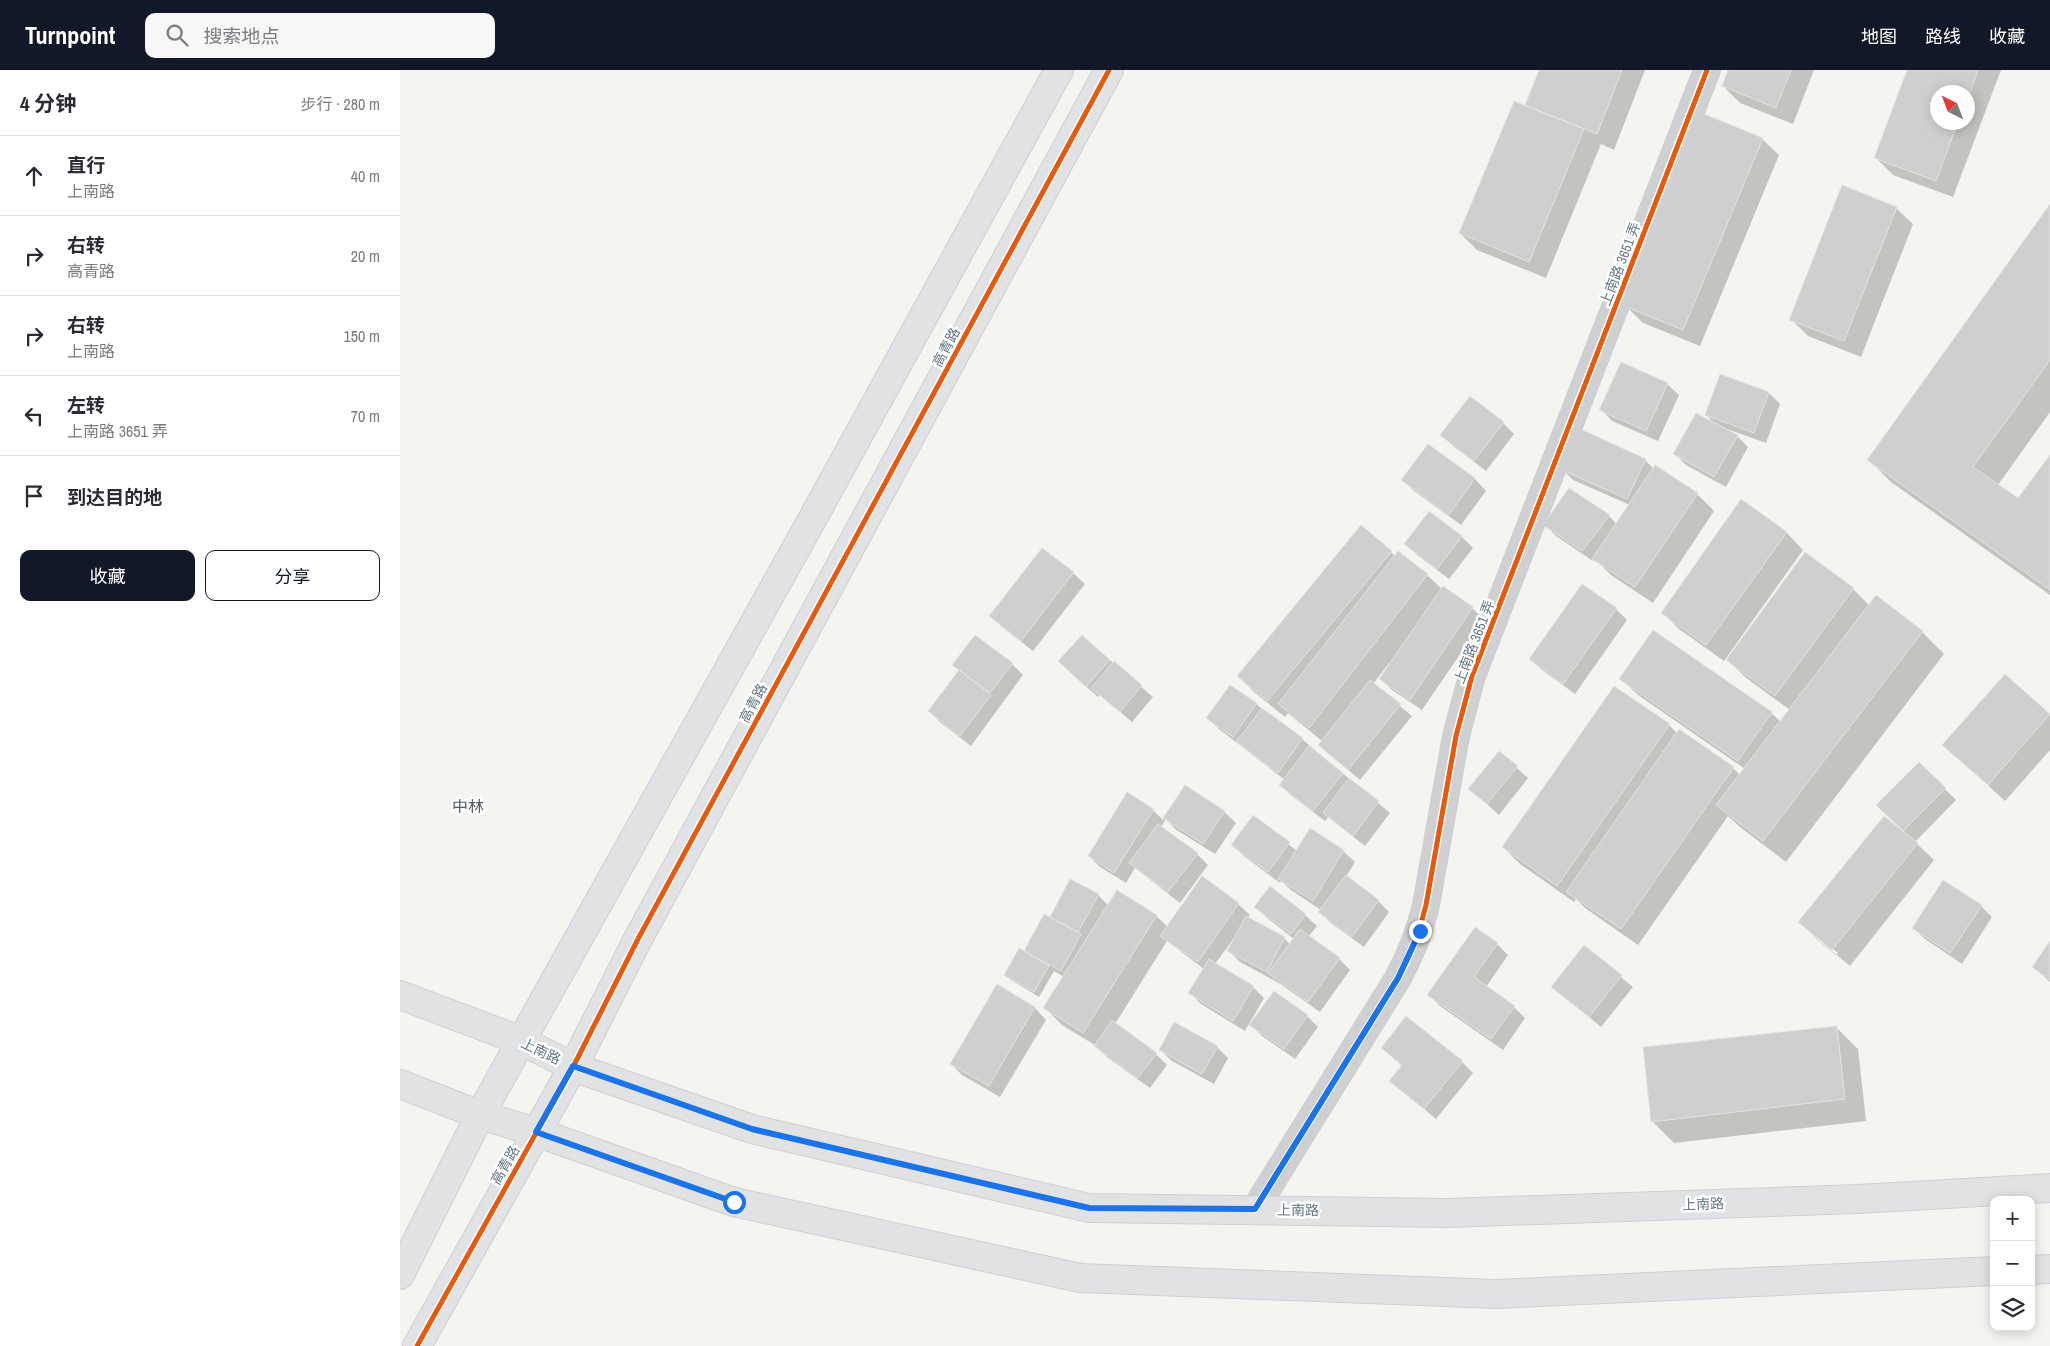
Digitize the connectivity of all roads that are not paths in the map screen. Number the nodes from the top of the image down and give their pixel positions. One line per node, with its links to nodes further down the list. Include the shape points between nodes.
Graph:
1 (1059, 70): 5 (main road)
2 (1109, 70): 6 (main road, 高青路, via 638,939)
3 (1707, 70): 11 (street, 上南路 3651 弄, via 1472,676 1456,736 1420,931 1398,978)
4 (400, 995): 5 (main road, 上南路)
5 (522, 1041): 6 (main road, 上南路); 8 (main road)
6 (573, 1066): 9 (main road, 高青路); 11 (main road, 上南路, via 752,1129 1089,1208)
7 (400, 1084): 8 (main road)
8 (480, 1115): 9 (main road); 15 (main road)
9 (536, 1132): 14 (main road, via 734,1202 1080,1278 1496,1294); 16 (main road, 高青路)
10 (2050, 1188): 11 (main road, 上南路, via 1858,1199 1448,1213)
11 (1255, 1209)
12 (2050, 1269): 13 (main road)
13 (2035, 1270)
14 (1990, 1272)
15 (400, 1276)
16 (417, 1346)

